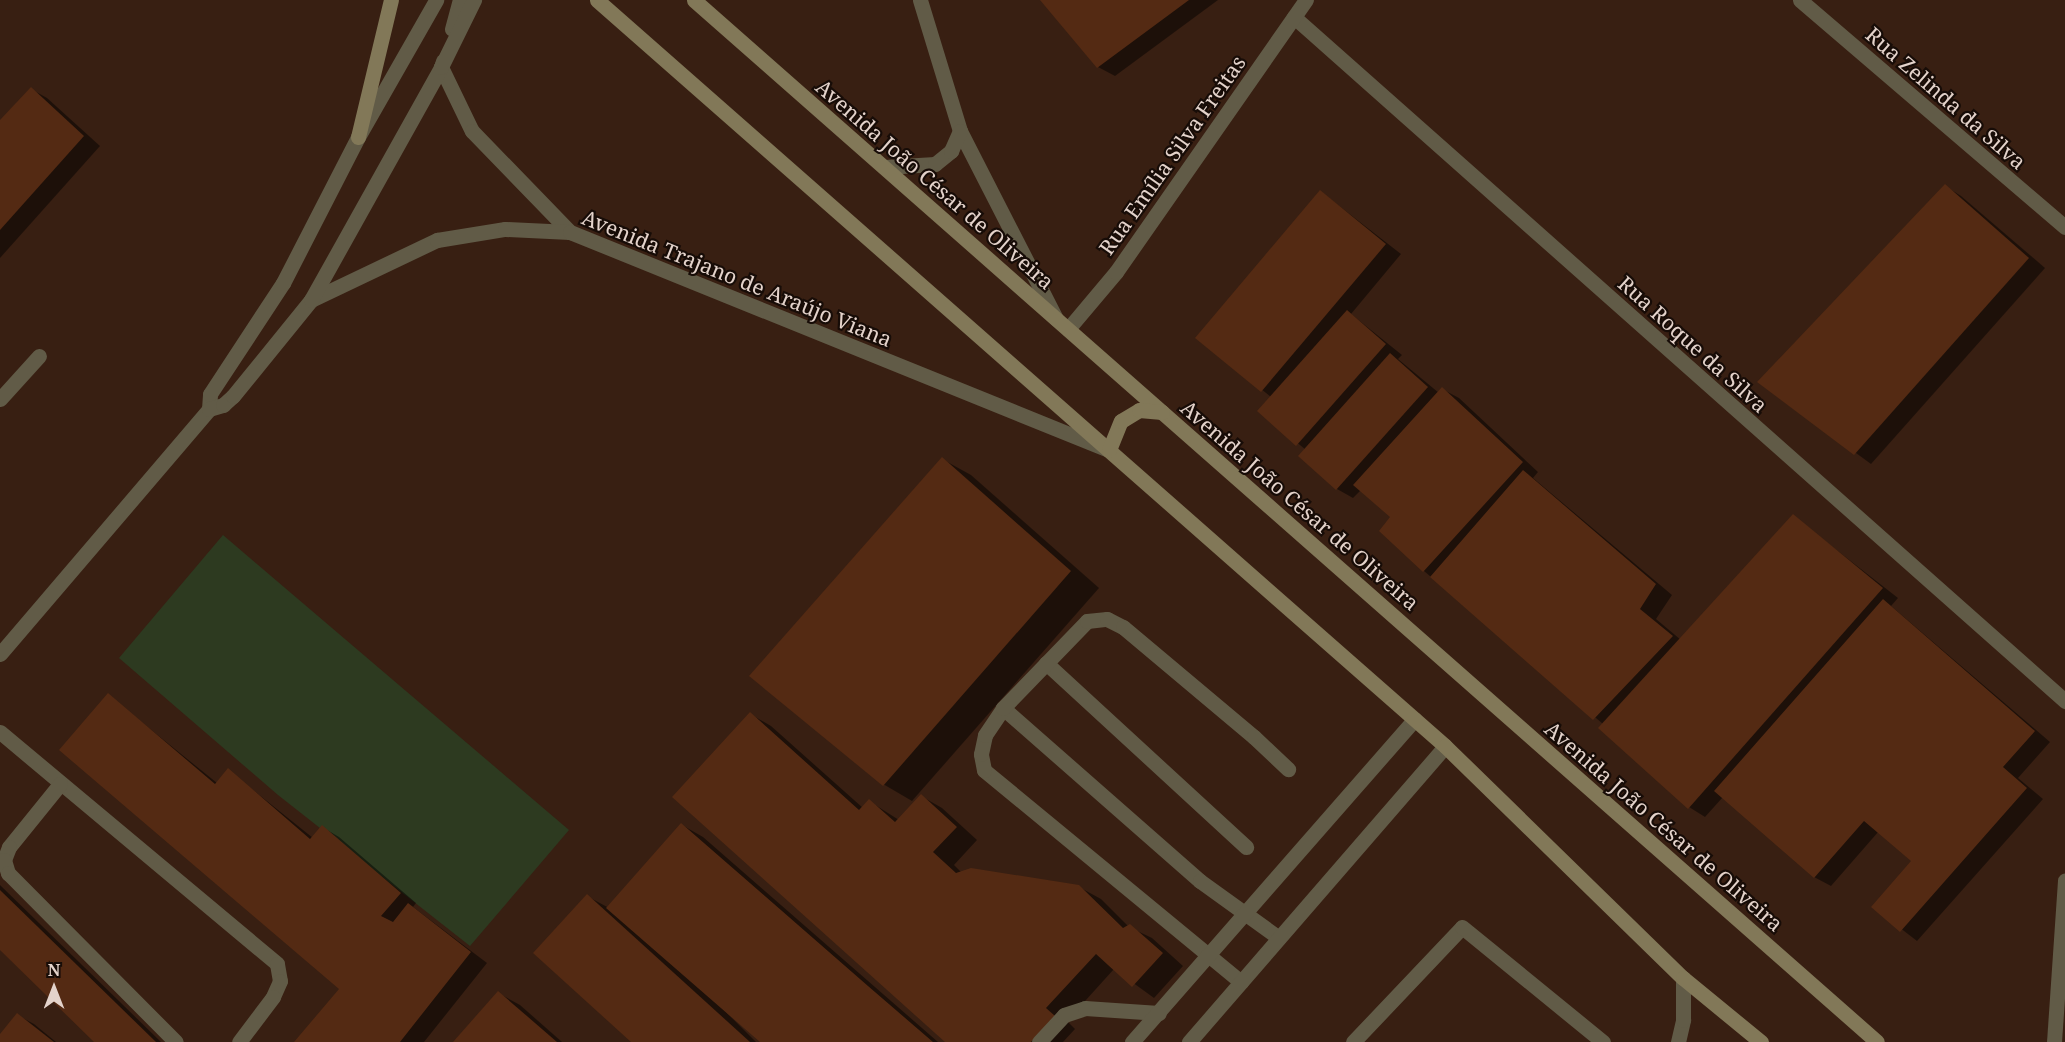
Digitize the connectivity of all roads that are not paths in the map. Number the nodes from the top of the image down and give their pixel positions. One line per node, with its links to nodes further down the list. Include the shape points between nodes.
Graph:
1 (391, 0): 13 (main road)
2 (436, 0): 13 (street, Avenida Trajano de Araújo Viana)
3 (460, 0): 11 (street)
4 (474, 0): 11 (street, Avenida Trajano de Araújo Viana)
5 (597, 0): 24 (main road)
6 (920, 0): 12 (street)
7 (1306, 0): 10 (street, Rua Emília Silva Freitas)
8 (1800, 0): 15 (street, Rua Zelinda da Silva)
9 (698, 3): 14 (main road, Avenida João César de Oliveira)
10 (1294, 17): 19 (street, Rua Emília Silva Freitas, via 1116,272); 27 (street, Rua Roque da Silva)
11 (441, 67): 16 (street, via 472,131); 17 (street, Avenida Trajano de Araújo Viana)
12 (960, 131): 14 (street, via 951,151 934,164); 18 (street)
13 (358, 137): 22 (street, Avenida Trajano de Araújo Viana, via 283,283 210,394)
14 (885, 168): 18 (main road, Avenida João César de Oliveira)
15 (2065, 227)
16 (570, 231): 17 (street, Avenida Trajano de Araújo Viana, via 505,229 436,240); 24 (street, Avenida Trajano de Araújo Viana)
17 (311, 300): 22 (street, Avenida Trajano de Araújo Viana, via 233,396 223,405)
18 (1056, 319): 19 (main road, Avenida João César de Oliveira)
19 (1068, 329): 23 (main road, Avenida João César de Oliveira)
20 (39, 356): 21 (street)
21 (0, 399)
22 (209, 409): 25 (street, Avenida Trajano de Araújo Viana)
23 (1162, 412): 24 (main road, via 1138,410 1121,421); 51 (main road, Avenida João César de Oliveira)
24 (1109, 450): 29 (main road)
25 (0, 654)
26 (1046, 663): 28 (street); 32 (street, via 1087,621 1107,619 1132,634); 34 (street)
27 (2065, 701)
28 (1003, 708): 36 (street, via 1200,881); 38 (street, via 985,735 981,754 984,770)
29 (1415, 719): 31 (main road); 36 (street)
30 (0, 732): 33 (street)
31 (1445, 746): 37 (street); 39 (main road)
32 (1288, 769)
33 (60, 784): 42 (street, via 9,847 4,860 8,873); 43 (street, via 277,964 280,981)
34 (1246, 847)
35 (2065, 880): 52 (street)
36 (1245, 914): 37 (street); 38 (street)
37 (1279, 938): 40 (street)
38 (1208, 957): 40 (street); 41 (street)
39 (1683, 978): 49 (street, via 1683,1020); 50 (main road)
40 (1241, 982): 46 (street)
41 (1159, 1012): 44 (street, via 1085,1008 1064,1015); 45 (street)
42 (176, 1042)
43 (239, 1042)
44 (1039, 1042)
45 (1132, 1042)
46 (1190, 1042)
47 (1353, 1042): 48 (street, via 1462,927)
48 (1603, 1042)
49 (1678, 1042)
50 (1761, 1042)
51 (1877, 1042)
52 (2054, 1042)

